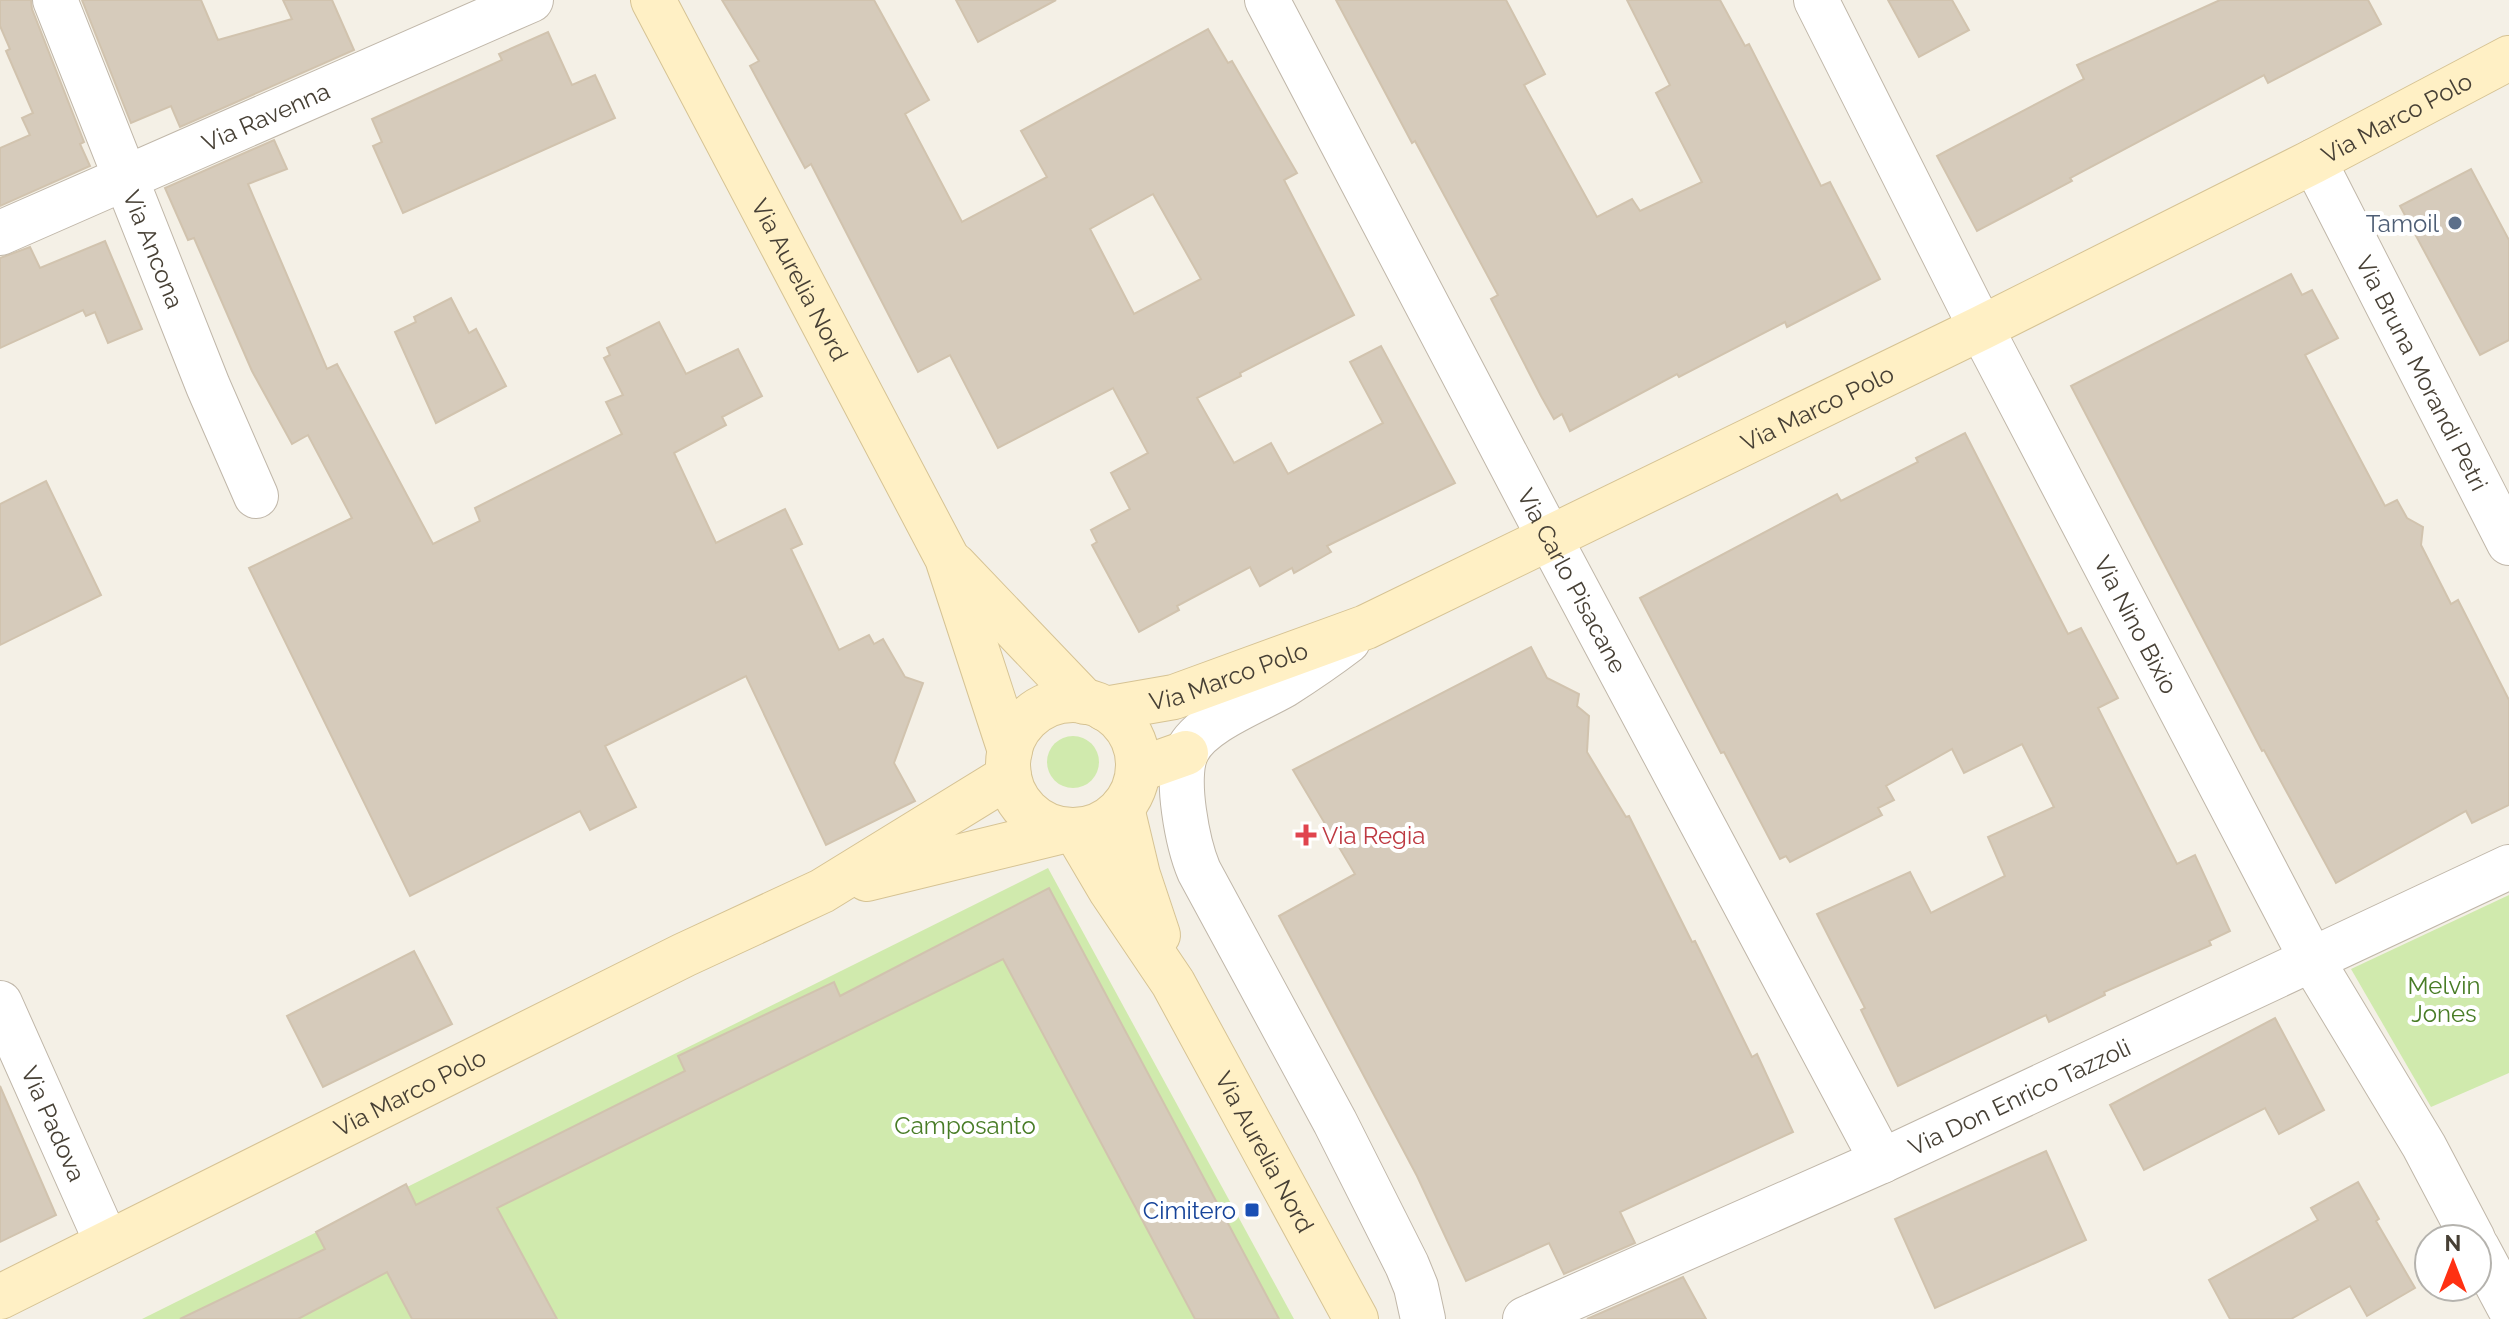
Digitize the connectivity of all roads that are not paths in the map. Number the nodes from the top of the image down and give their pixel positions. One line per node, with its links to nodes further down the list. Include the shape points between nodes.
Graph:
1 (55, 0): 8 (street, Via Ancona)
2 (531, 0): 8 (street, Via Ravenna)
3 (653, 0): 14 (street, Via Aurelia Nord)
4 (1267, 0): 12 (street, Via Carlo Pisacane)
5 (1816, 0): 10 (street, Via Nino Bixio)
6 (2504, 53): 7 (street, Via Marco Polo)
7 (2314, 161): 10 (street, Via Marco Polo); 13 (street, Via Bruna Morandi Petri)
8 (128, 178): 9 (street, Via Ravenna); 11 (street, Via Ancona)
9 (0, 233)
10 (1981, 328): 12 (street, Via Marco Polo); 23 (street, Via Nino Bixio)
11 (256, 496)
12 (1549, 537): 15 (street, Via Marco Polo); 26 (street, Via Carlo Pisacane)
13 (2509, 543)
14 (947, 558): 16 (street, Via Aurelia Nord); 18 (street, Via Aurelia Nord)
15 (1366, 627): 16 (street, Via Marco Polo, via 1174,697); 17 (street, via 1294,679 1210,727)
16 (1095, 705): 18 (street, via 1071,700 1032,715 1014,737); 19 (street, via 1117,717 1133,740)
17 (1186, 753): 19 (street); 33 (street, via 1182,783 1195,862 1407,1265)
18 (1010, 764): 20 (street, via 1014,792 1023,807 1051,826); 22 (street, Via Marco Polo)
19 (1130, 789): 20 (street, via 1109,820); 24 (street, Via Aurelia Nord, via 1138,875)
20 (1071, 830): 22 (street, Via Marco Polo); 24 (street, Via Aurelia Nord)
21 (2509, 867): 23 (street, Via Don Enrico Tazzoli)
22 (822, 891): 28 (street, Via Marco Polo)
23 (2312, 960): 26 (street, Via Don Enrico Tazzoli); 27 (street, Via Nino Bixio)
24 (1173, 983): 32 (street, Via Aurelia Nord)
25 (0, 1003): 28 (street, Via Padova)
26 (1882, 1161): 34 (street, Via Don Enrico Tazzoli)
27 (2465, 1223)
28 (107, 1243): 30 (street, Via Marco Polo)
29 (2493, 1277): 31 (street)
30 (0, 1297)
31 (2509, 1307)
32 (1356, 1319)
33 (1423, 1319)
34 (1525, 1319)

